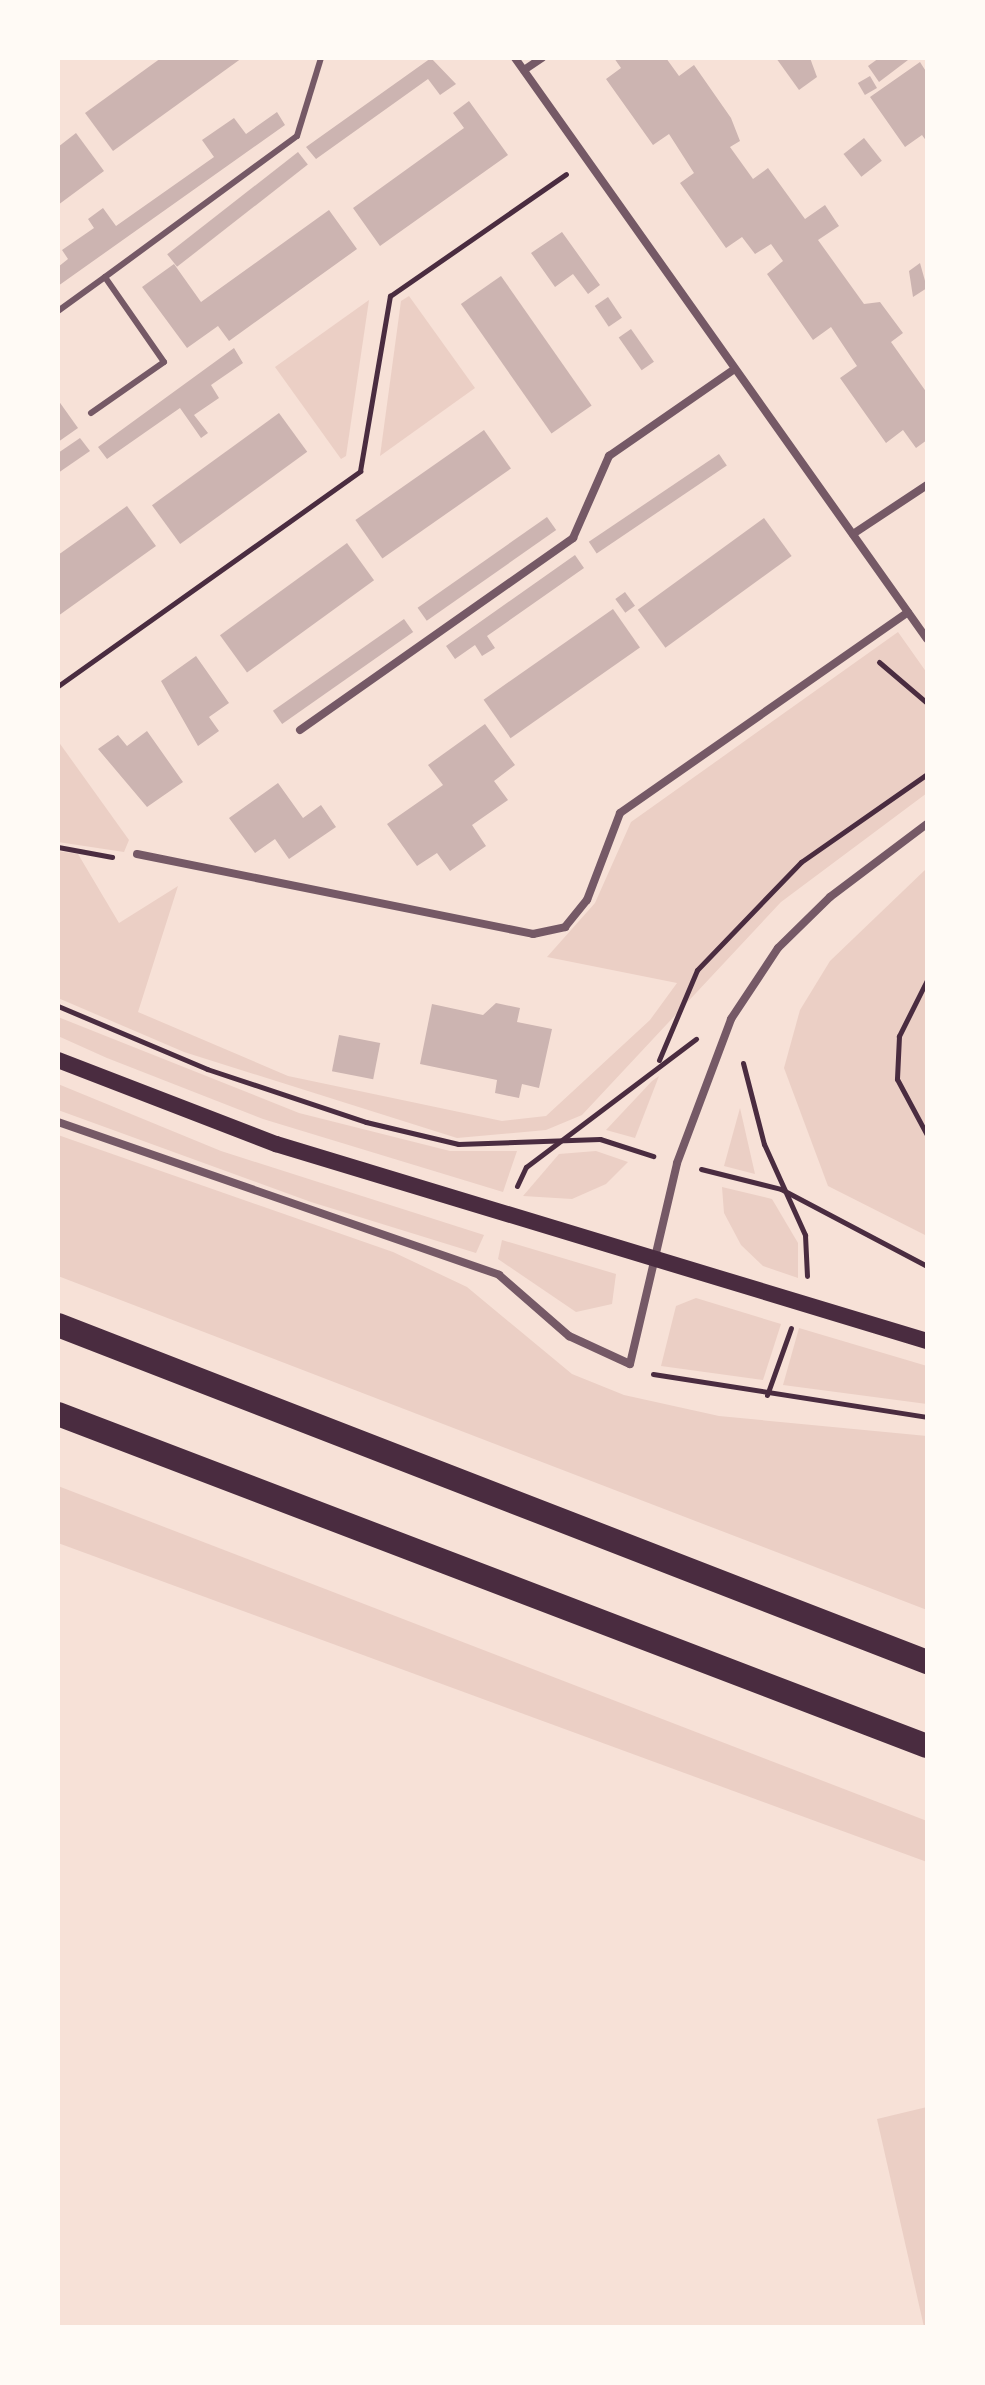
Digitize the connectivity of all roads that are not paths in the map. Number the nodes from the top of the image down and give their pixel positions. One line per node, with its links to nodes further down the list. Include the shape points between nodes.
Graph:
1 (321, 58): 5 (lane, via 297,136)
2 (515, 58): 4 (street)
3 (542, 58): 4 (street)
4 (524, 70): 7 (street)
5 (105, 277): 6 (lane); 8 (lane, via 164,362)
6 (58, 311)
7 (733, 370): 10 (street); 13 (street, via 609,456 573,538)
8 (91, 413)
9 (927, 485): 10 (street)
10 (853, 534): 11 (street)
11 (908, 612): 12 (street); 15 (street, via 620,813 587,900 565,927 533,934)
12 (927, 639)
13 (300, 730)
14 (927, 824): 18 (street, via 830,897 778,948 731,1019 677,1163)
15 (137, 854)
16 (58, 1060): 18 (main road, via 276,1144)
17 (58, 1122): 18 (street, via 499,1275 569,1336 630,1364)
18 (651, 1259): 20 (main road)
19 (58, 1325): 22 (highway)
20 (927, 1341)
21 (58, 1414): 23 (highway)
22 (927, 1662)
23 (927, 1746)

